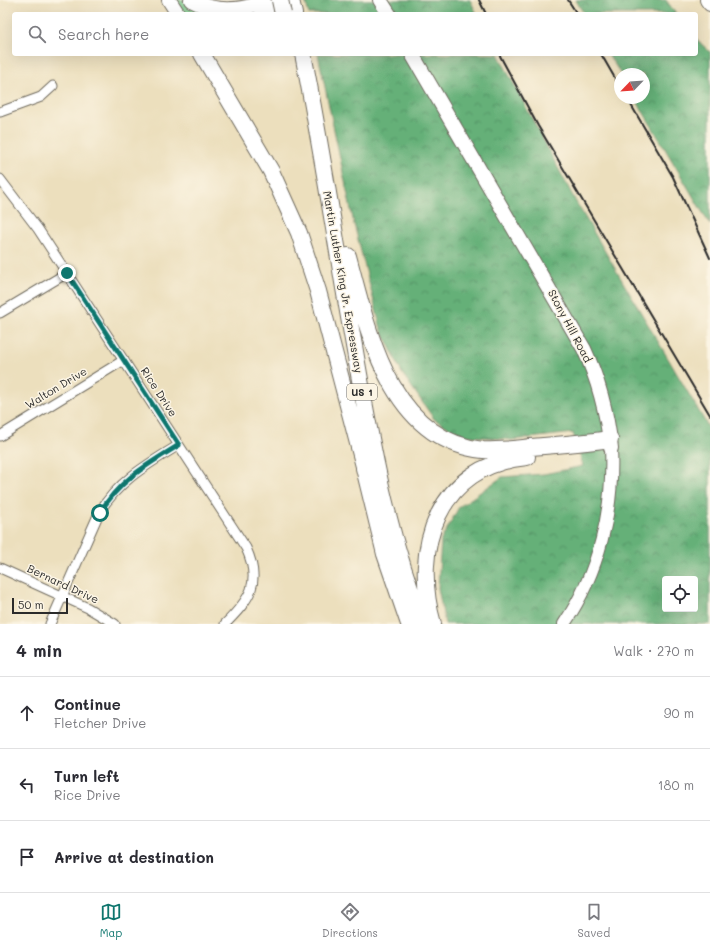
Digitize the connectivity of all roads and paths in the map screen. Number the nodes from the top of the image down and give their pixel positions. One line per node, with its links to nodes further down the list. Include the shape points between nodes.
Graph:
1 (169, 0): 10 (main road)
2 (191, 0): 9 (main road, via 210,8 227,10)
3 (280, 0): 12 (highway, bridge)
4 (286, 0): 9 (main road)
5 (291, 0): 13 (highway)
6 (380, 0): 14 (main road)
7 (707, 0): 8 (main road)
8 (710, 4)
9 (264, 5): 11 (main road)
10 (177, 12)
11 (250, 12)
12 (283, 12)
13 (294, 12)
14 (388, 12)
15 (203, 56): 29 (highway, via 271,171 297,227 318,292)
16 (292, 56): 29 (highway, Martin Luther King Jr. Expressway / US 1)
17 (303, 56): 21 (highway, Martin Luther King Jr. Expressway / US 1)
18 (413, 56): 27 (main road, Stony Hill Road, via 578,335 600,389)
19 (53, 86): 20 (street, via 40,97)
20 (0, 112)
21 (321, 155): 27 (highway, via 372,341 392,385 416,418 452,442 482,450); 36 (highway, Martin Luther King Jr. Expressway / US 1, via 376,472 397,551)
22 (0, 179): 23 (street, Rice Drive, via 26,212)
23 (67, 273): 24 (street); 25 (street, Rice Drive)
24 (0, 313)
25 (124, 360): 26 (street, Walton Drive); 28 (street, Rice Drive)
26 (0, 436)
27 (610, 444): 37 (highway, via 506,460 487,468 461,485 438,514 427,546 425,580); 38 (street, Stony Hill Road, via 610,495 602,542 584,589)
28 (179, 445): 31 (street, via 132,475 107,501); 34 (street, Rice Drive, via 246,548 253,567 254,582 248,598)
29 (366, 474): 35 (highway, Martin Luther King Jr. Expressway / US 1, via 385,554)
30 (0, 568): 31 (street, Bernard Drive)
31 (62, 596): 32 (street); 33 (street, Bernard Drive)
32 (50, 624)
33 (114, 624)
34 (225, 624)
35 (409, 624)
36 (423, 624)
37 (433, 624)
38 (564, 624)

